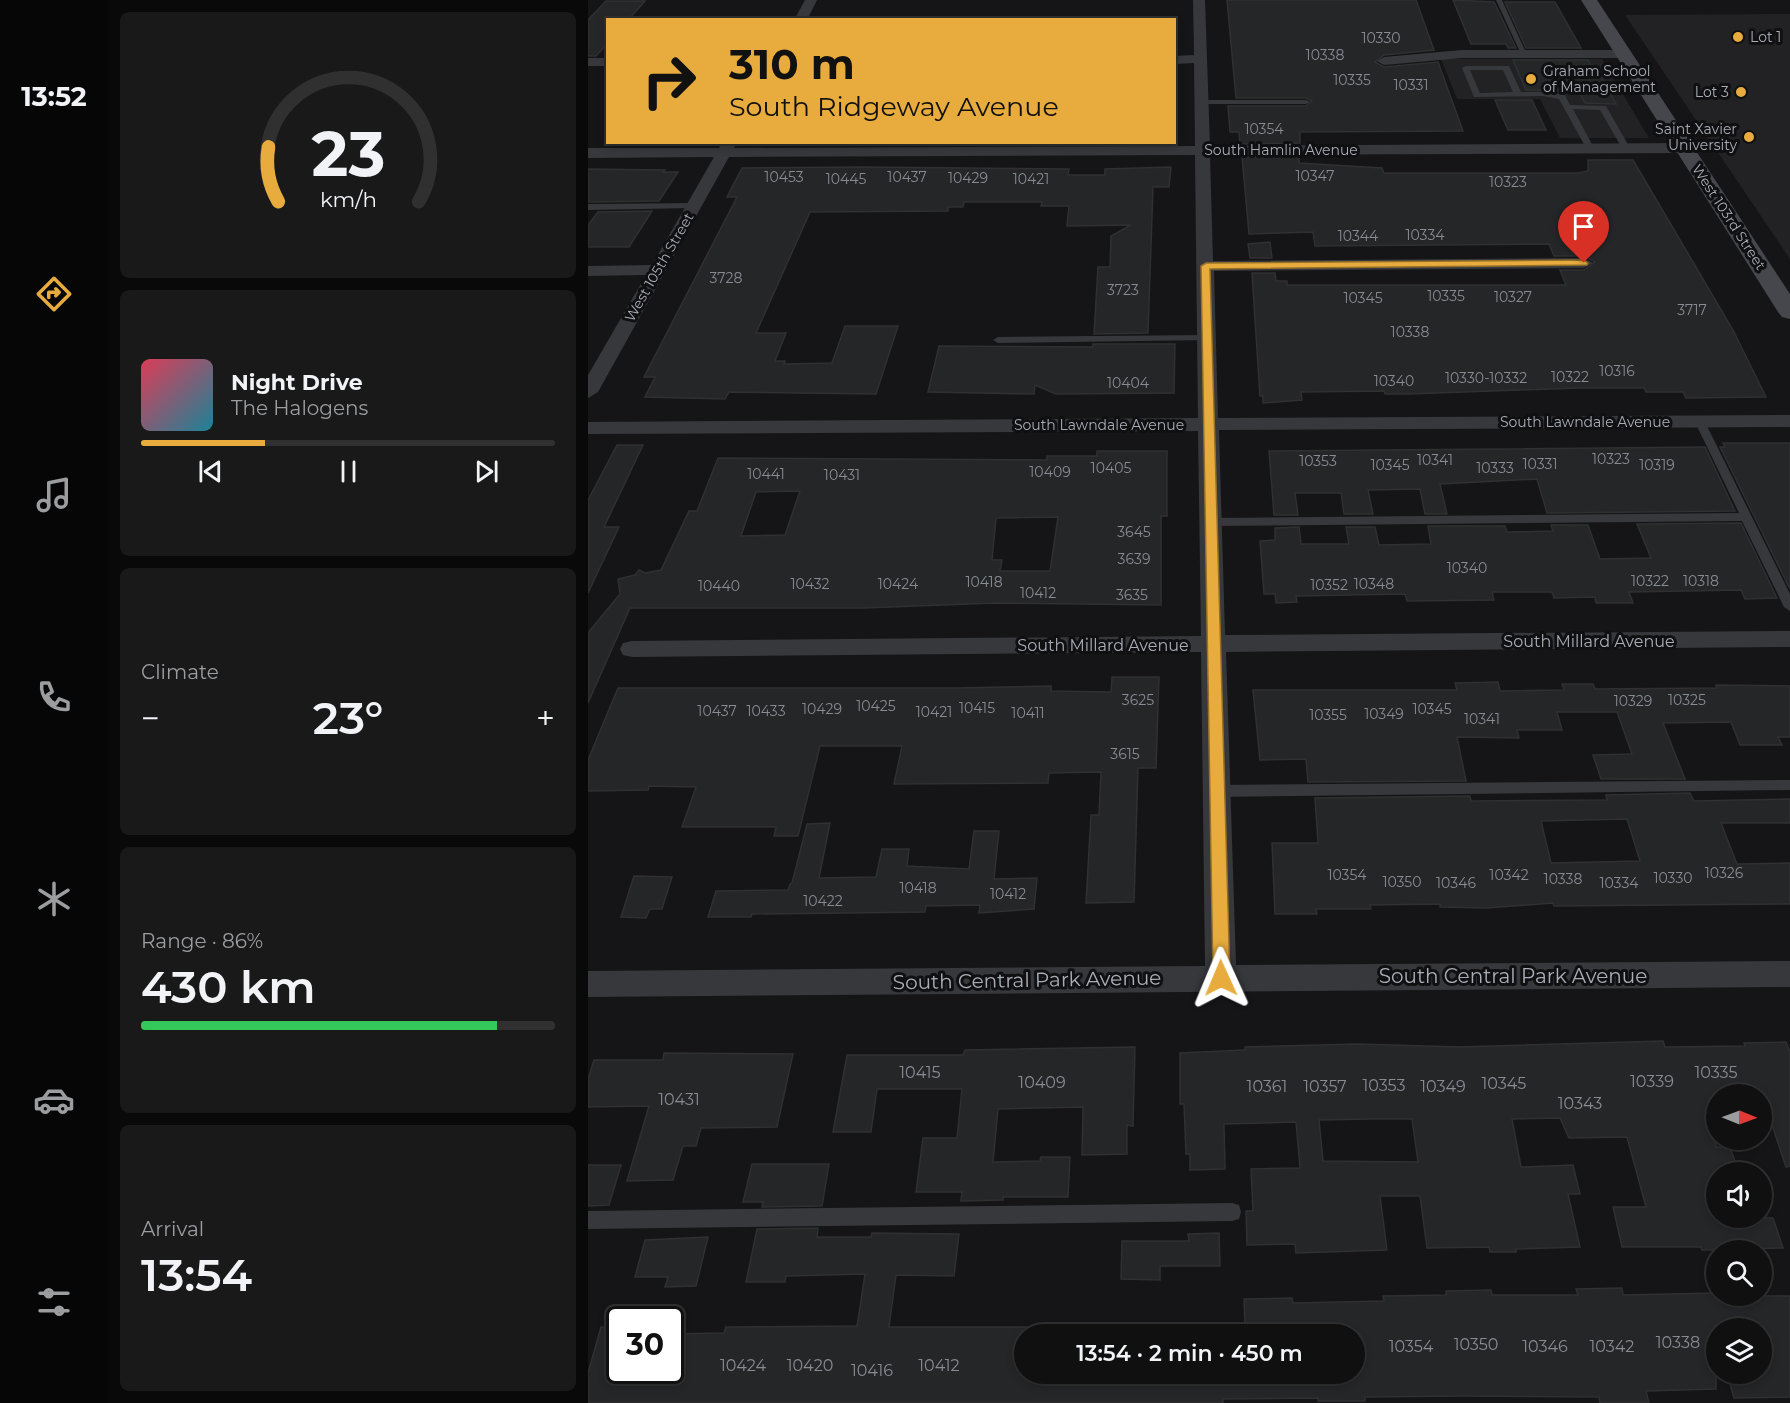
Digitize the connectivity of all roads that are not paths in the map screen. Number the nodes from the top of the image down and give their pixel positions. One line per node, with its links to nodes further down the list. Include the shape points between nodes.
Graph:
1 (812, 0): 5 (street)
2 (1199, 0): 8 (street)
3 (1499, 0): 6 (lane)
4 (1589, 0): 7 (main road, West 103rd Street)
5 (801, 18)
6 (1525, 54): 7 (street); 10 (street, via 1438,55)
7 (1624, 54): 20 (main road, West 103rd Street)
8 (1201, 59): 9 (street); 14 (street)
9 (1176, 60)
10 (1384, 61)
11 (606, 62): 12 (street)
12 (588, 63)
13 (1518, 94): 13 (lane, via 1477,95 1466,68 1506,68); 16 (lane, via 1562,97)
14 (1202, 102): 15 (lane); 21 (street)
15 (1306, 102)
16 (1568, 107): 18 (lane); 19 (lane, via 1603,108)
17 (728, 147): 21 (street, South Hamlin Avenue); 22 (street, South Hamlin Avenue); 23 (street, West 105th Street)
18 (1590, 148): 19 (street, South Hamlin Avenue); 21 (street, South Hamlin Avenue)
19 (1626, 148): 20 (street, South Hamlin Avenue)
20 (1685, 148): 29 (main road, West 103rd Street)
21 (1203, 150): 26 (street)
22 (588, 153)
23 (694, 206): 24 (lane); 27 (street, West 105th Street)
24 (588, 207)
25 (1584, 263): 26 (street)
26 (1206, 266): 30 (street)
27 (657, 270): 28 (street); 32 (street, West 105th Street)
28 (588, 271)
29 (1790, 312)
30 (1207, 338): 31 (lane); 35 (street)
31 (998, 340)
32 (588, 392)
33 (1790, 421): 34 (street, South Lawndale Avenue)
34 (1700, 422): 35 (street, South Lawndale Avenue); 37 (lane)
35 (1209, 424): 36 (street, South Lawndale Avenue); 38 (street)
36 (588, 428)
37 (1746, 517): 38 (lane); 39 (lane)
38 (1211, 522): 41 (street)
39 (1790, 607)
40 (1790, 639): 41 (street, South Millard Avenue)
41 (1214, 644): 42 (street, South Millard Avenue); 44 (street)
42 (632, 649)
43 (1790, 785): 44 (lane)
44 (1217, 791): 46 (street)
45 (1790, 974): 46 (street, South Central Park Avenue)
46 (1221, 978): 47 (street, South Central Park Avenue)
47 (588, 984)
48 (1232, 1212): 49 (lane)
49 (588, 1220)

